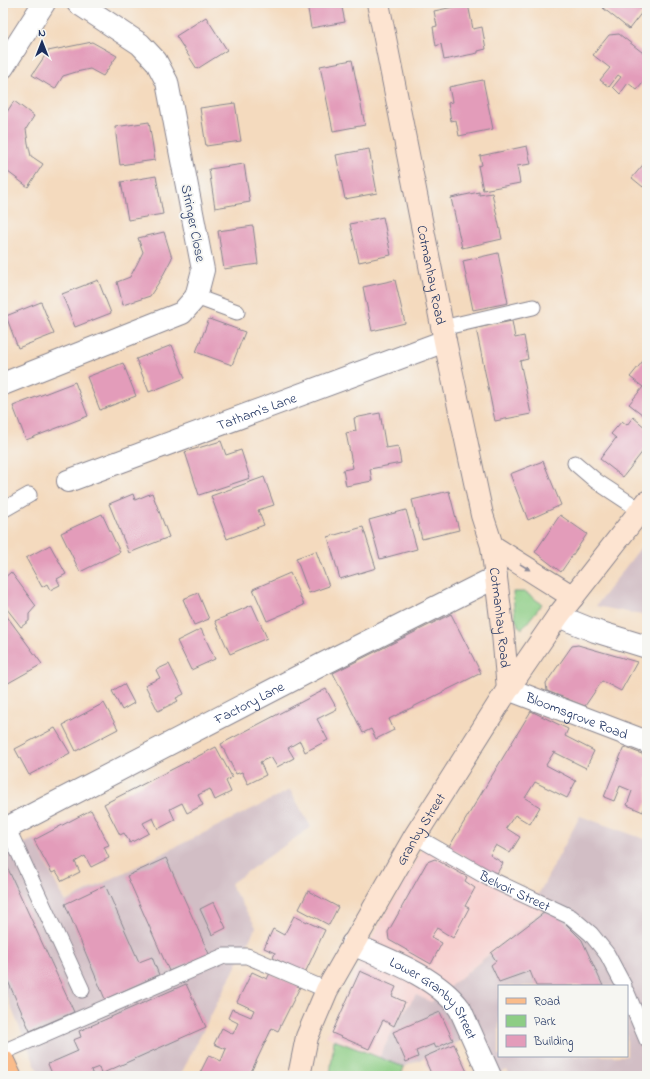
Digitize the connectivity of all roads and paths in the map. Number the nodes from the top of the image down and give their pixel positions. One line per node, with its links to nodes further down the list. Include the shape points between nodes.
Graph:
1 (44, 3): 4 (street)
2 (78, 3): 5 (street, Stringer Close, via 140,44 156,60 168,82 203,270)
3 (378, 3): 8 (street, Cotmanhay Road)
4 (3, 67)
5 (196, 297): 7 (lane); 9 (street, Stringer Close, via 182,312)
6 (533, 307): 8 (lane)
7 (237, 312)
8 (444, 334): 11 (street, Tatham's Lane); 15 (street, Cotmanhay Road, via 482,515)
9 (3, 384)
10 (575, 463): 13 (lane, via 596,480)
11 (68, 481)
12 (29, 495): 14 (lane)
13 (643, 506): 17 (street, Granby Street)
14 (3, 510)
15 (492, 546): 16 (street, Cotmanhay Road); 17 (street, Cotmanhay Road, one-way to 17)
16 (496, 577): 20 (street, Cotmanhay Road); 22 (street, Factory Lane)
17 (572, 597): 18 (street, Granby Street)
18 (558, 616): 19 (street); 20 (street, Granby Street)
19 (647, 647)
20 (508, 689): 21 (street, Bloomsgrove Road); 23 (street, Granby Street)
21 (647, 742)
22 (5, 829): 26 (lane)
23 (415, 836): 24 (street, Granby Street); 25 (lane, Belvoir Street, via 490,879 571,917 591,934 607,954)
24 (352, 944): 27 (street, Granby Street); 34 (street, Lower Granby Street, via 407,970 442,991 456,1003)
25 (623, 985)
26 (82, 990)
27 (327, 990): 30 (lane, via 247,956 224,956); 33 (street, Granby Street, via 307,1037)
28 (628, 996): 29 (lane)
29 (647, 1040)
30 (3, 1052)
31 (3, 1061): 32 (main road)
32 (10, 1076)
33 (299, 1076)
34 (490, 1076)

